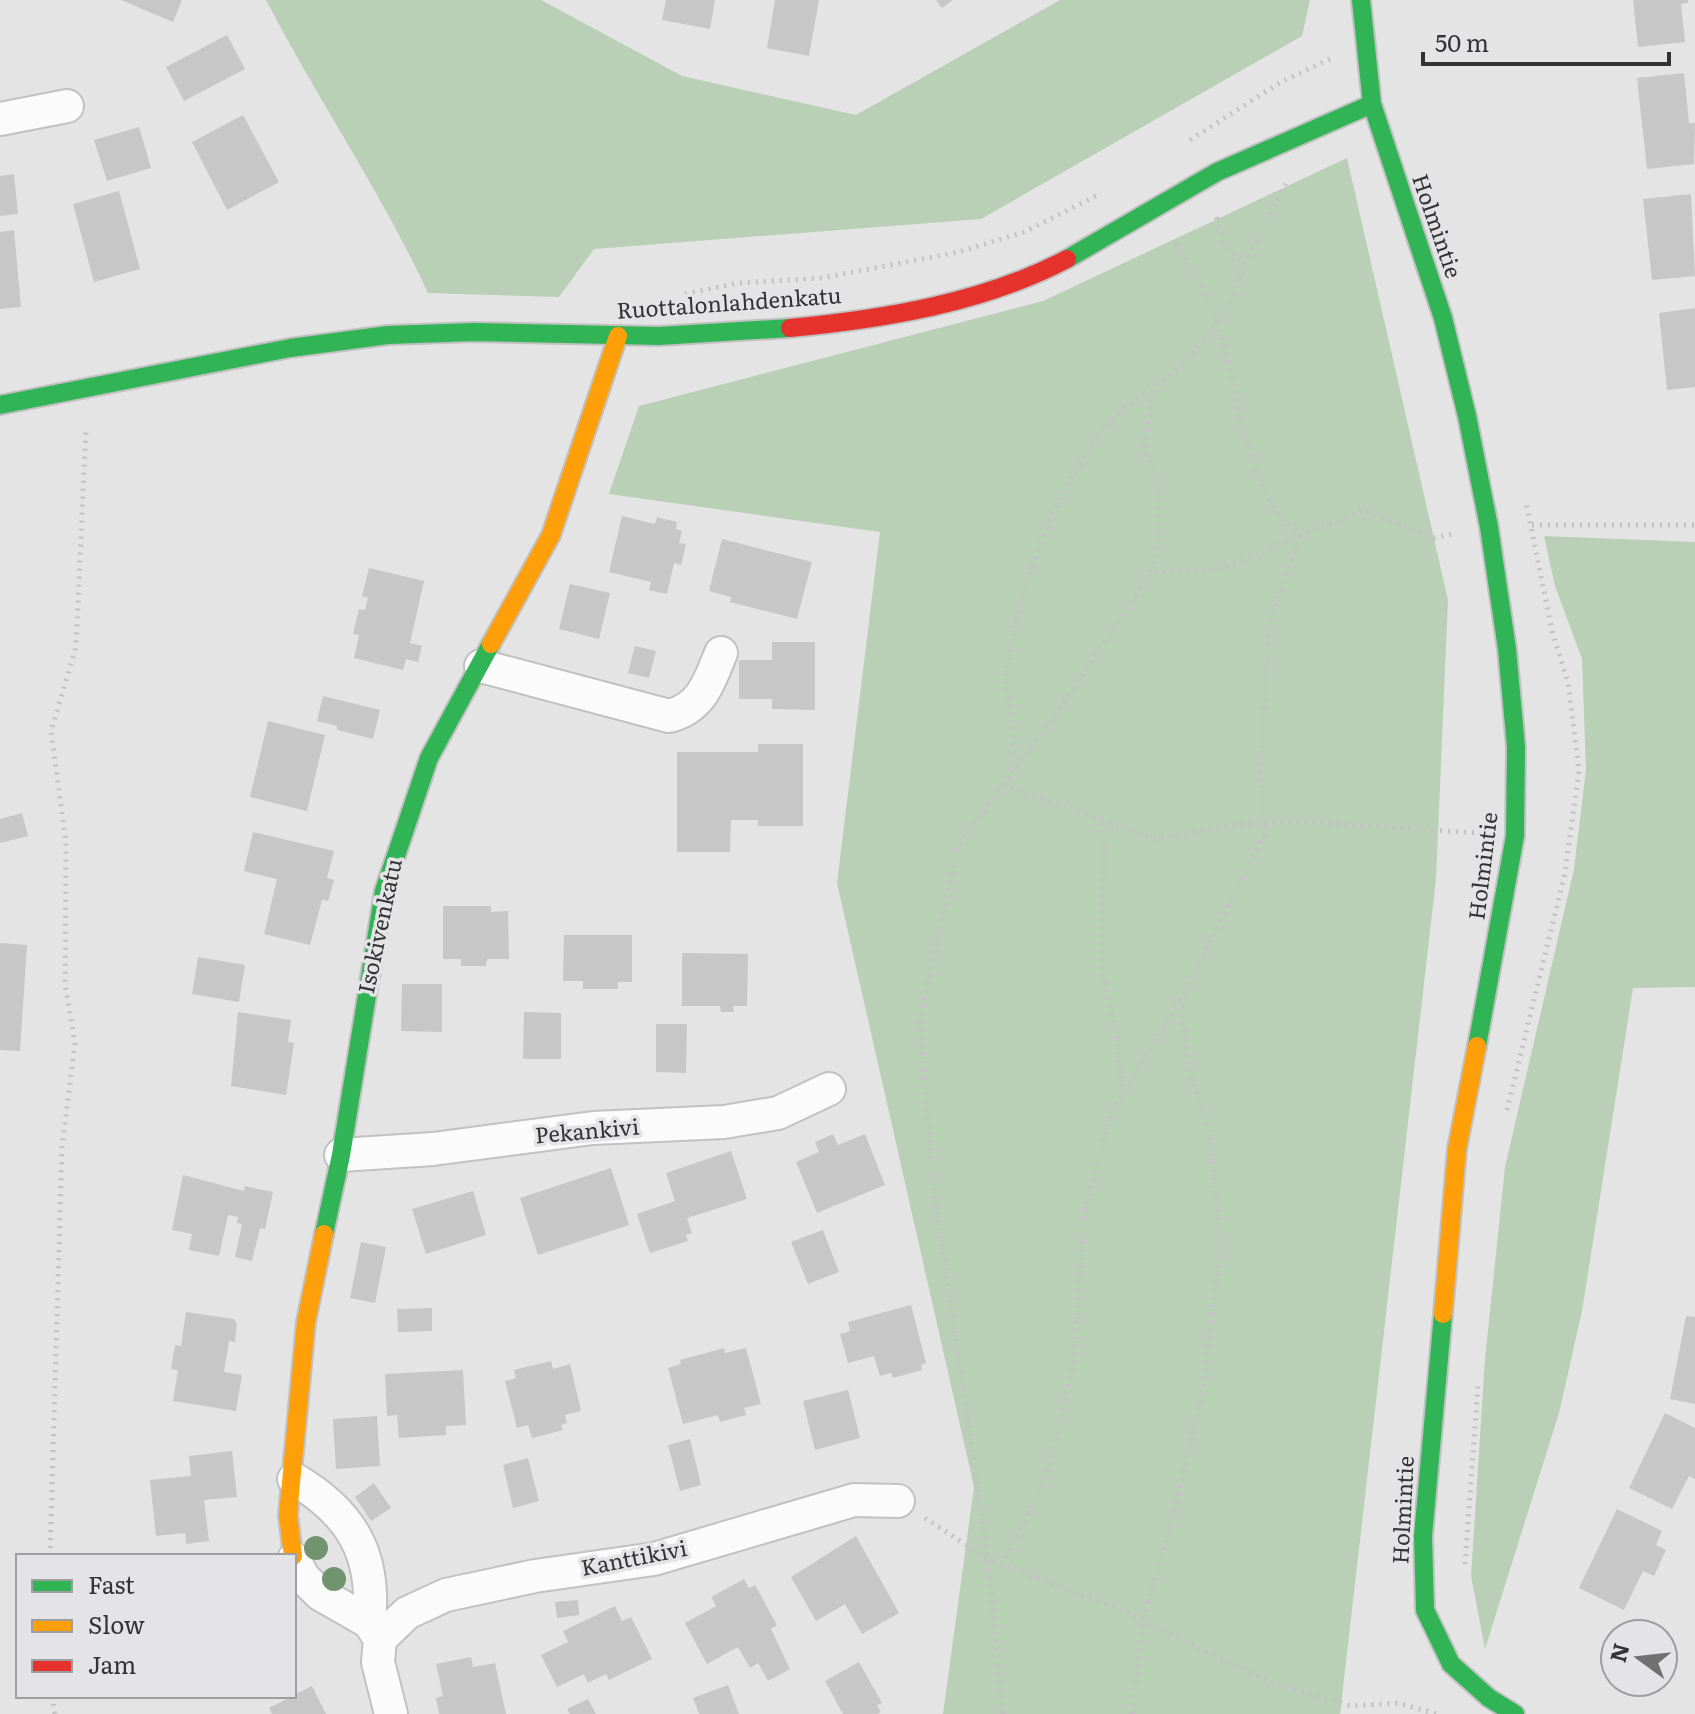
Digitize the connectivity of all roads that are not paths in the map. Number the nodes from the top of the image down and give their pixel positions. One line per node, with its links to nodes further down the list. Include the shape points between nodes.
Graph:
1 (1361, 0): 2 (street, Holmintie)
2 (1372, 104): 5 (street, Ruottalonlahdenkatu, via 1200,182 1038,276 971,297 805,325); 17 (street, Holmintie, via 1443,318 1489,527 1516,747 1515,836 1457,1149 1423,1536 1425,1610 1451,1664)
3 (67, 106): 4 (street)
4 (0, 119)
5 (618, 336): 6 (street, Ruottalonlahdenkatu, via 389,334 221,359); 8 (street, Isokivenkatu, via 551,535)
6 (0, 405)
7 (721, 653): 8 (street, via 704,694 688,711 669,716)
8 (481, 666): 10 (street, Isokivenkatu, via 429,758 384,891)
9 (829, 1089): 10 (street, Pekankivi, via 778,1113 724,1122 593,1128)
10 (341, 1155): 11 (street, Isokivenkatu, via 306,1322)
11 (294, 1479): 13 (street, Isokivenkatu, via 288,1515); 15 (street, via 316,1492 350,1527 365,1557)
12 (898, 1501): 15 (street, Kanttikivi, via 854,1500 654,1559 446,1595)
13 (293, 1554)
14 (296, 1563): 15 (street, Isokivenkatu, via 320,1594)
15 (374, 1631): 16 (street)
16 (391, 1714)
17 (1515, 1714)

